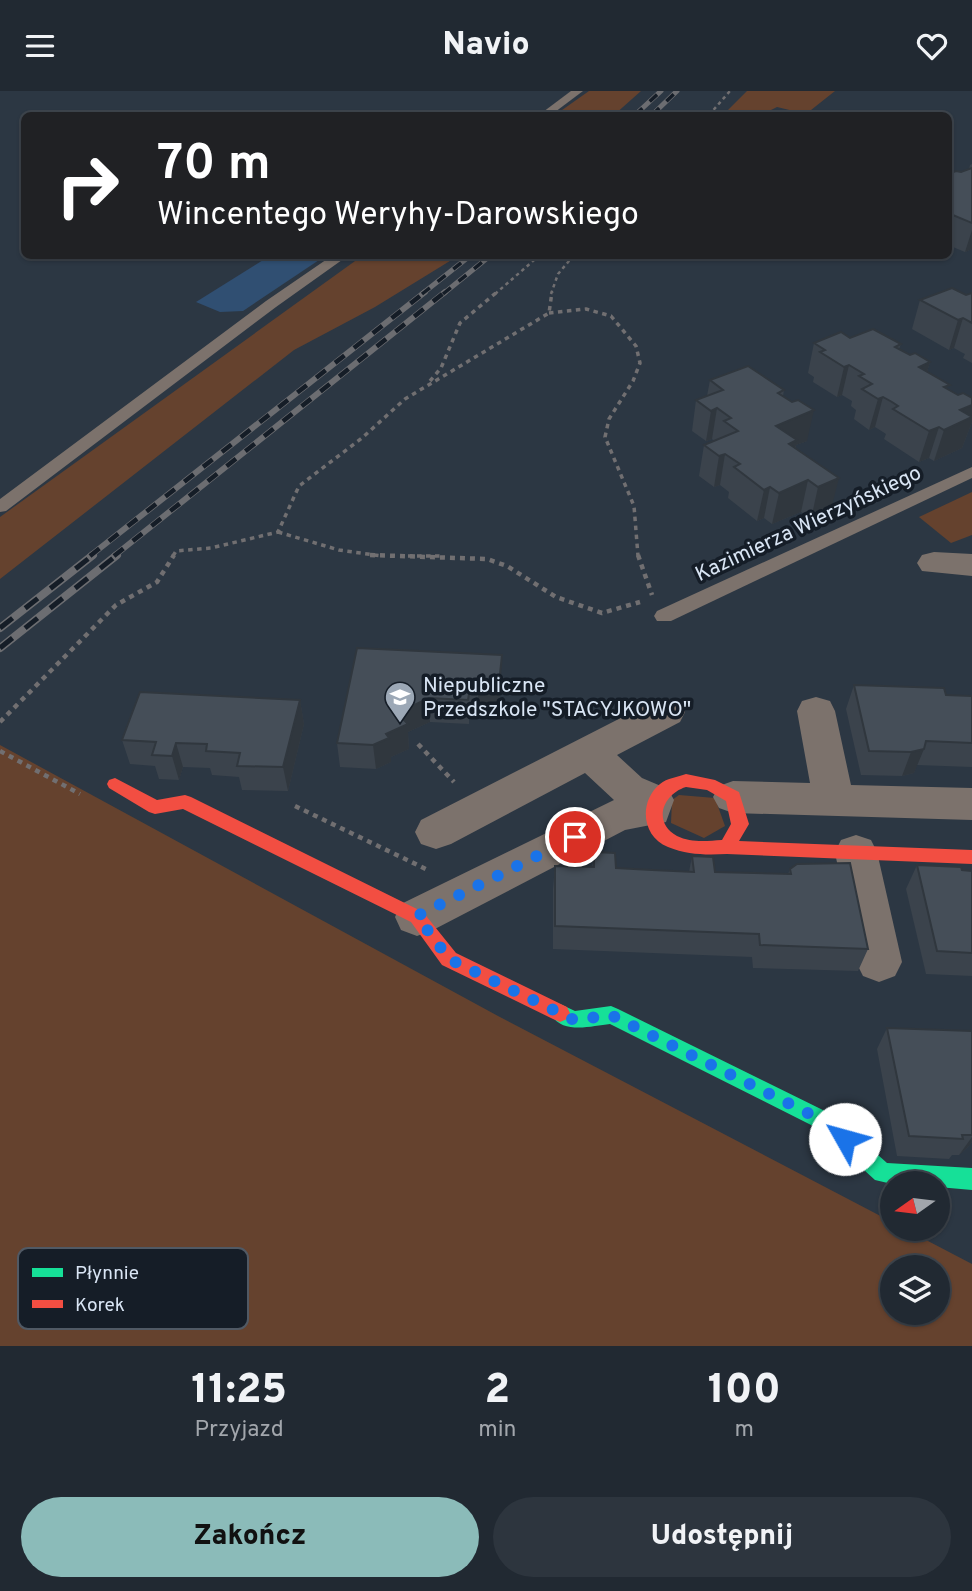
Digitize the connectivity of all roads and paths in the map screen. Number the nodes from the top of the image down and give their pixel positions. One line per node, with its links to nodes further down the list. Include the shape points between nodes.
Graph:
1 (578, 91): 3 (lane)
2 (730, 91): 4 (path)
3 (548, 112)
4 (712, 112)
5 (337, 259): 11 (lane)
6 (535, 259): 9 (path, via 460,323)
7 (570, 259): 8 (path, via 560,268 550,292)
8 (549, 313): 9 (path); 15 (path, via 586,309 611,316 636,346 640,363 609,419 605,437 634,506 638,556)
9 (428, 385): 12 (path, via 299,486)
10 (972, 472): 16 (lane, Kazimierza Wierzyńskiego)
11 (0, 507)
12 (278, 532): 15 (path, via 385,558 487,559 507,566 556,597 602,613); 19 (path, via 176,551 157,582 116,605)
13 (934, 563): 14 (street)
14 (972, 565)
15 (652, 596): 16 (path)
16 (664, 616)
17 (816, 711): 25 (street)
18 (666, 712): 22 (street)
19 (0, 722)
20 (418, 744): 29 (path)
21 (0, 751): 23 (path, via 100,805)
22 (589, 753): 27 (street); 29 (street)
23 (119, 786): 35 (street, via 155,807 185,802)
24 (733, 797): 25 (street); 27 (street, via 707,783 686,781 667,787); 31 (street, via 740,824)
25 (833, 798): 26 (street)
26 (972, 804)
27 (653, 805): 31 (street, via 658,832 674,845 696,852); 34 (street, via 618,815)
28 (295, 806): 34 (path)
29 (477, 810): 30 (street)
30 (436, 832)
31 (727, 847): 32 (street)
32 (856, 852): 33 (street); 36 (street)
33 (972, 857)
34 (468, 891): 35 (street)
35 (417, 916): 37 (street, via 449,959 574,1020 611,1015 826,1122 883,1173)
36 (879, 962)
37 (972, 1179)

